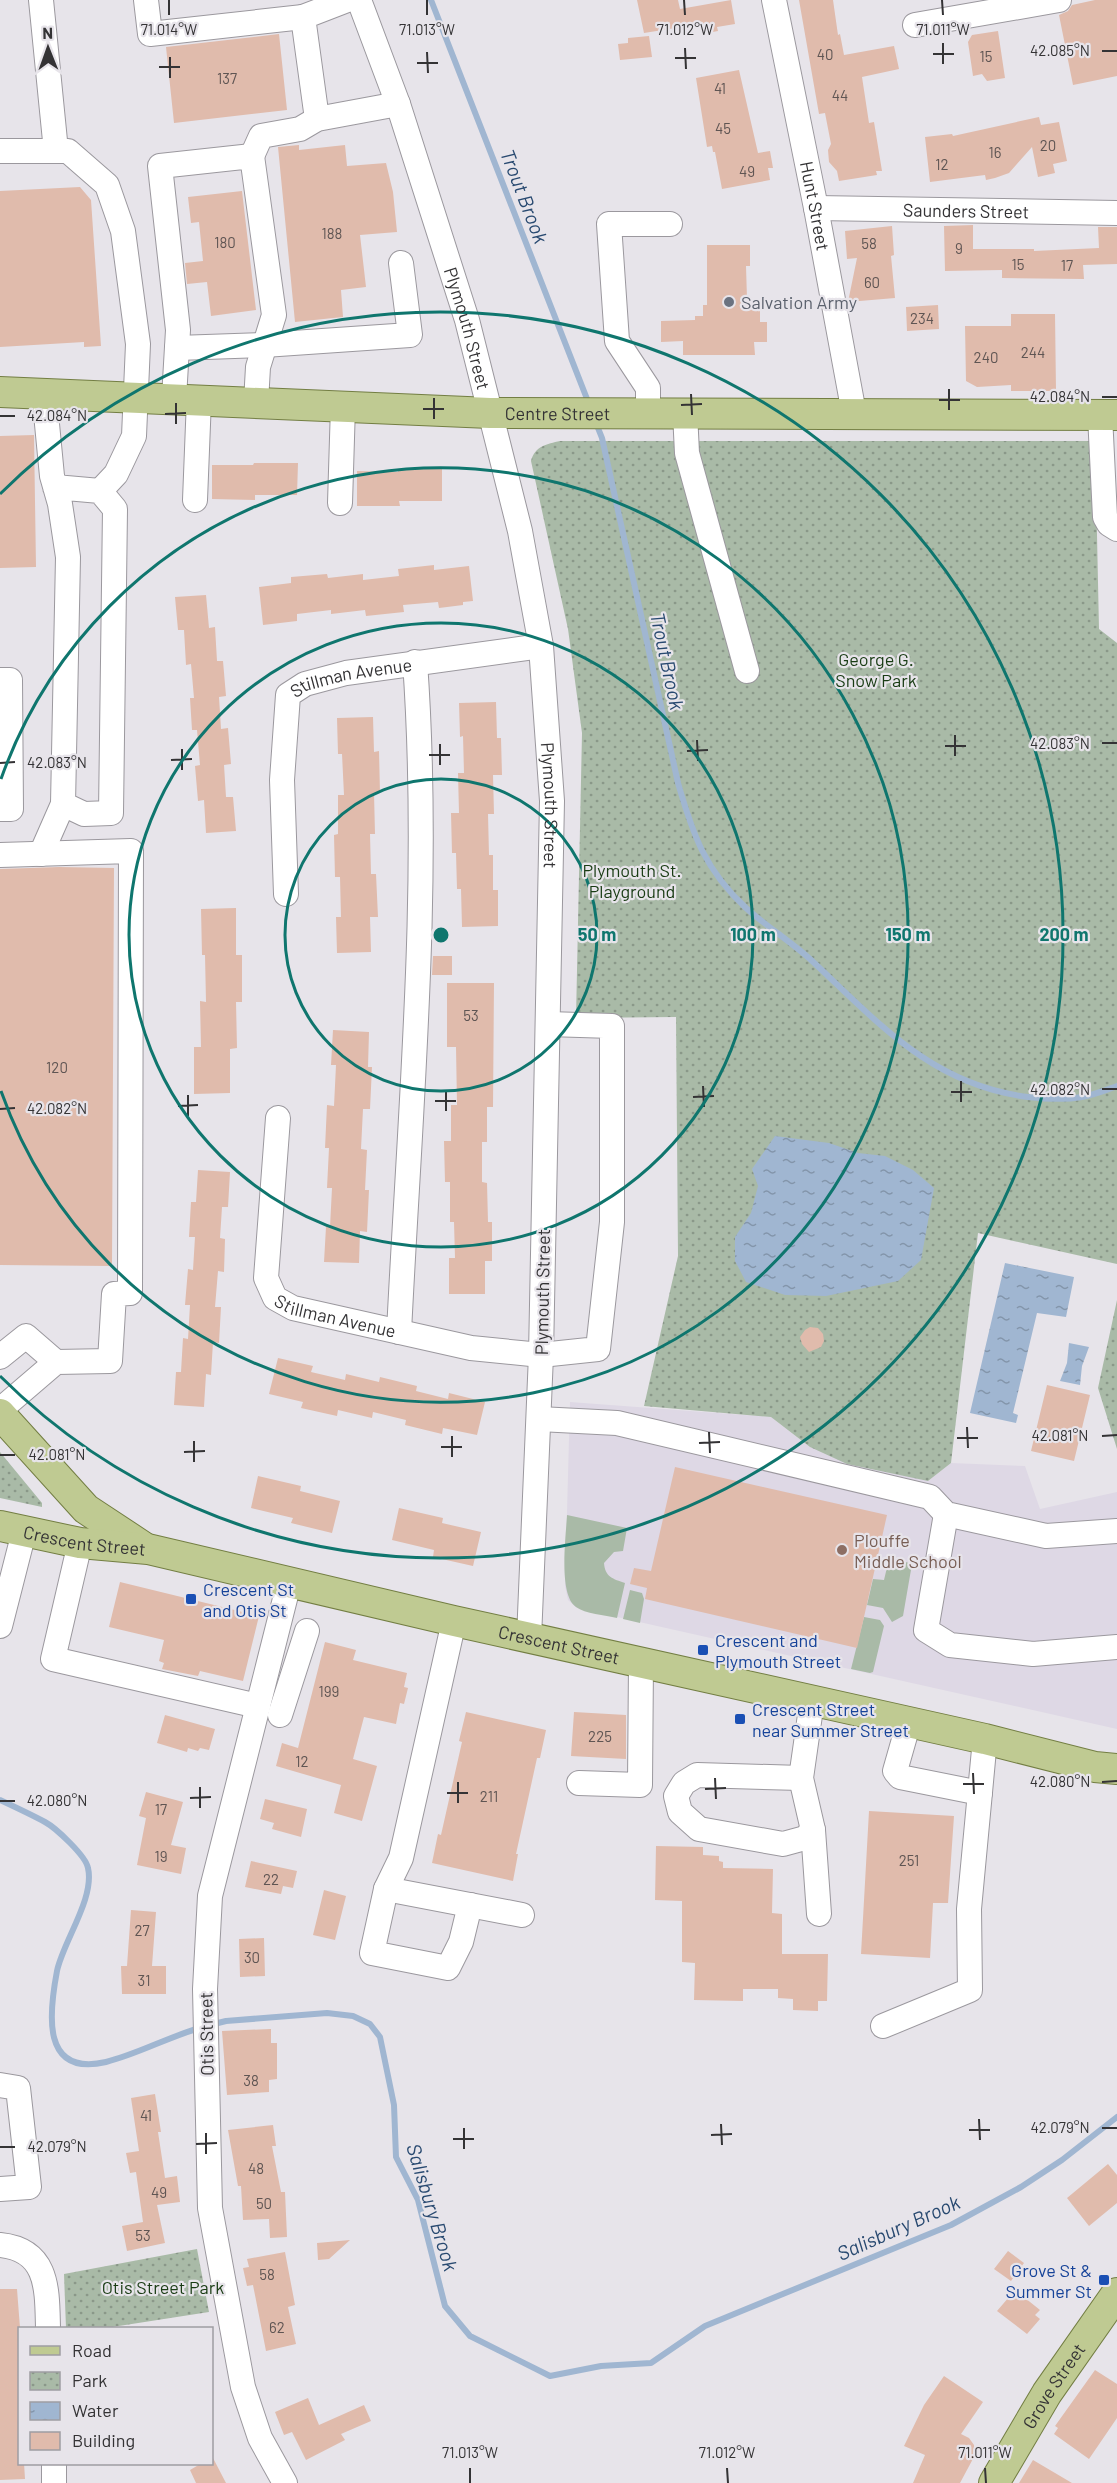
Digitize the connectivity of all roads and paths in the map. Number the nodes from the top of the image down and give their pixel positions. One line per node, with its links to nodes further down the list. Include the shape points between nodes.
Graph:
1 (40, 0): 12 (street)
2 (146, 0): 7 (street, via 150,34)
3 (347, 0): 7 (street)
4 (359, 0): 9 (street, Plymouth Street)
5 (774, 0): 14 (street, Hunt Street)
6 (1059, 0): 8 (street)
7 (303, 16): 10 (street)
8 (915, 24)
9 (398, 104): 10 (street); 26 (street, Plymouth Street, via 467,320)
10 (317, 119): 13 (street, via 300,129 261,136)
11 (0, 151): 12 (street)
12 (56, 151): 22 (street, via 68,151 107,185 123,231 138,344)
13 (252, 156): 18 (street, via 274,315); 19 (street, via 160,166)
14 (816, 208): 15 (street, Saunders Street); 29 (street, Hunt Street)
15 (1117, 213)
16 (670, 224): 27 (street, via 609,224 617,341 648,388)
17 (401, 263): 18 (street, via 410,335)
18 (264, 345): 19 (street); 24 (street)
19 (177, 348): 23 (street)
20 (0, 392): 21 (main road, Centre Street)
21 (44, 393): 22 (main road, Centre Street); 31 (street)
22 (135, 397): 23 (main road, Centre Street); 32 (street, via 134,435 116,474)
23 (186, 399): 24 (main road, Centre Street); 33 (street)
24 (256, 402): 25 (main road, Centre Street)
25 (343, 406): 26 (main road, Centre Street); 34 (street)
26 (490, 413): 27 (main road, Centre Street); 36 (street, Plymouth Street, via 520,531)
27 (648, 413): 28 (main road, Centre Street)
28 (685, 413): 29 (main road, Centre Street); 38 (street, via 687,453)
29 (854, 413): 30 (main road, Centre Street)
30 (1108, 415): 35 (street, via 1105,516)
31 (55, 488): 32 (street); 40 (street, via 68,557)
32 (100, 491): 40 (street, via 115,509 111,813 84,814)
33 (195, 500)
34 (340, 502)
35 (1117, 529)
36 (542, 646): 37 (street, Stillman Avenue); 45 (street, Plymouth Street, via 552,801)
37 (415, 662): 44 (street, Stillman Avenue, via 346,673 305,684 288,695 282,780); 47 (street, via 420,721 416,1012)
38 (747, 671)
39 (0, 680): 41 (street, via 10,680 11,809)
40 (63, 804): 42 (street)
41 (0, 809)
42 (41, 854): 43 (street); 50 (street, via 131,851 130,1293 114,1294 110,1361)
43 (0, 855)
44 (286, 894)
45 (548, 1024): 48 (street, Plymouth Street); 48 (street, Stillman Avenue, via 612,1026 612,1222 598,1349)
46 (278, 1118): 47 (street, Stillman Avenue, via 266,1278 275,1298 293,1308)
47 (399, 1332): 48 (street, Stillman Avenue, via 471,1348)
48 (541, 1355): 52 (street, Plymouth Street)
49 (0, 1357): 50 (street, via 26,1336)
50 (56, 1362): 51 (street)
51 (0, 1412): 57 (main road, via 86,1509)
52 (539, 1419): 53 (street, via 617,1423 930,1497); 62 (street, Plymouth Street)
53 (946, 1514): 55 (street, via 1046,1536); 63 (street, via 926,1630 950,1644 1033,1654)
54 (12, 1529): 56 (main road, Crescent Street); 60 (street)
55 (1117, 1531)
56 (80, 1543): 57 (main road, Crescent Street); 68 (street, via 53,1659)
57 (147, 1549): 58 (main road, Crescent Street)
58 (289, 1583): 59 (main road, Crescent Street); 64 (street, Otis Street)
59 (454, 1621): 62 (main road, Crescent Street); 76 (street, via 401,1858)
60 (0, 1626)
61 (306, 1631): 66 (street)
62 (529, 1638): 65 (main road, Crescent Street)
63 (1117, 1647)
64 (270, 1657): 66 (street); 68 (street, Otis Street)
65 (641, 1663): 67 (main road, Crescent Street); 73 (street, via 640,1785)
66 (296, 1665): 68 (street)
67 (812, 1701): 69 (main road, Crescent Street); 72 (street)
68 (269, 1710): 88 (street, Otis Street, via 210,1896 206,2046 210,2208 243,2387 260,2438)
69 (909, 1722): 70 (main road, Crescent Street); 74 (street, via 896,1764 895,1771 900,1777)
70 (985, 1739): 71 (main road, Crescent Street); 74 (street)
71 (1110, 1771)
72 (801, 1778): 75 (street); 75 (street, via 697,1775 684,1783 676,1796 680,1812 699,1829 783,1844 805,1838)
73 (579, 1783)
74 (980, 1793): 80 (street, via 969,1909 970,1990)
75 (813, 1830): 78 (street)
76 (386, 1889): 77 (street); 77 (street, via 372,1953 394,1958 448,1968 461,1942)
77 (470, 1905): 79 (street)
78 (819, 1914)
79 (522, 1915)
80 (883, 2026)
81 (0, 2085): 82 (street, via 18,2088 29,2187)
82 (0, 2189)
83 (0, 2244): 85 (street, via 28,2254 36,2262 45,2279)
84 (1117, 2293): 89 (main road, Grove Street, via 1047,2392)
85 (48, 2327)
86 (54, 2465): 87 (street)
87 (54, 2483)
88 (285, 2483)
89 (994, 2483)

